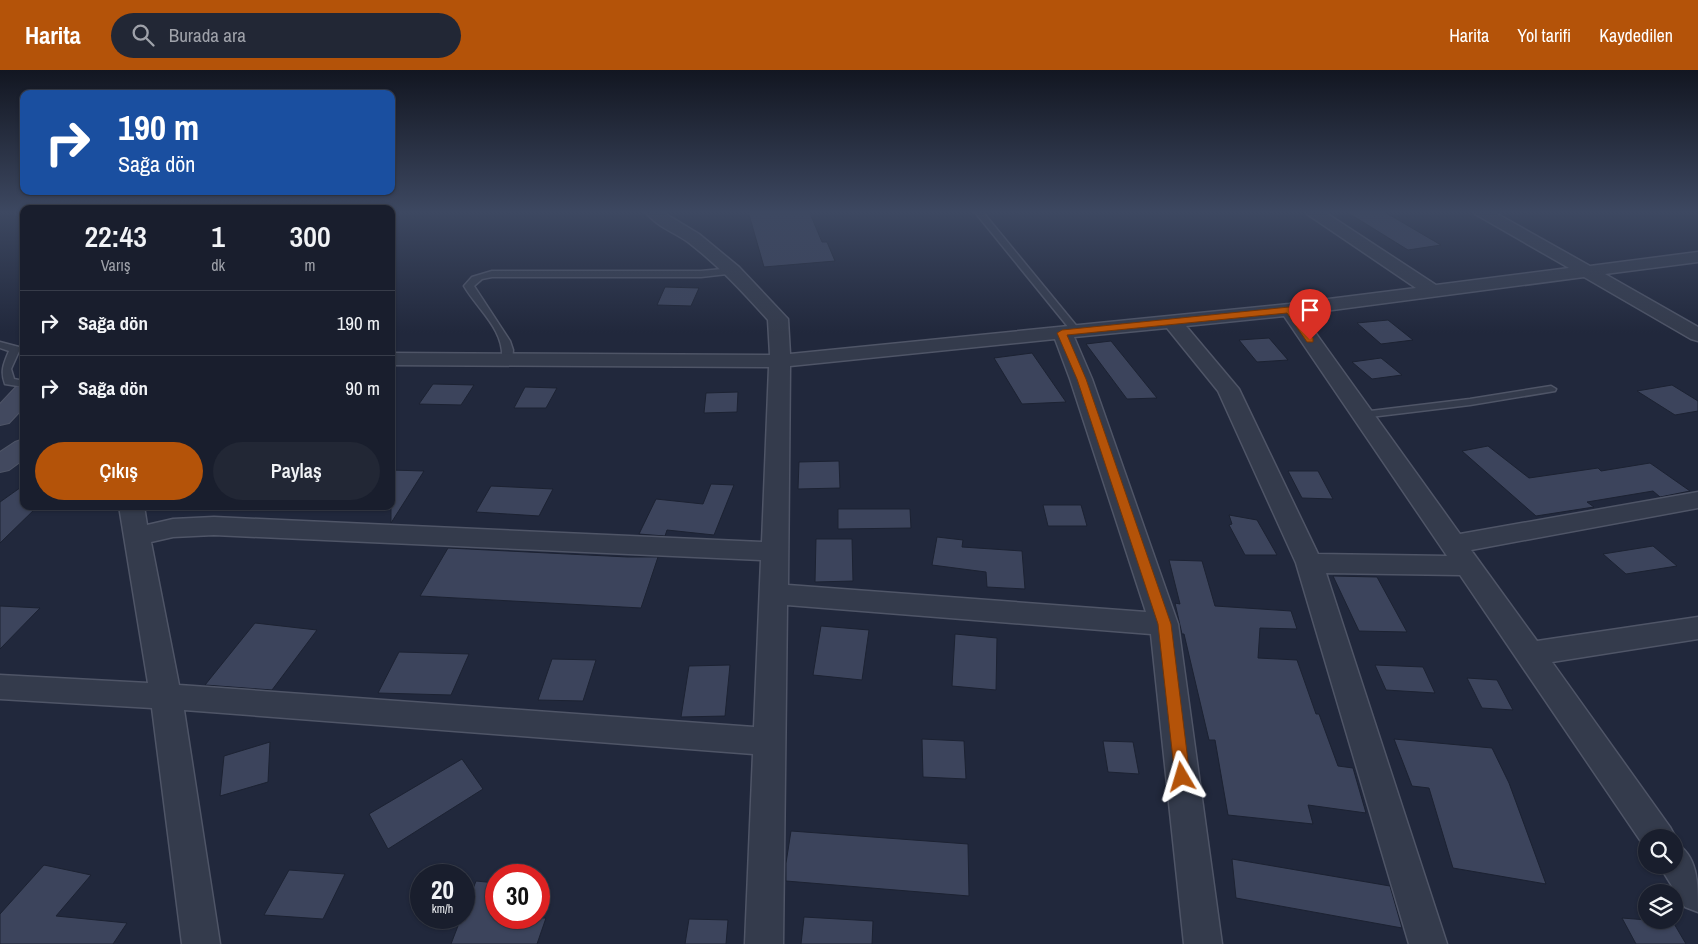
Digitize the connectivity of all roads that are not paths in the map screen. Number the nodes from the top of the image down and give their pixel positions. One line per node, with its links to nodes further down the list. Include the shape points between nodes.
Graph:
1 (710, 252): 6 (street)
2 (1009, 252): 11 (lane)
3 (1374, 252): 8 (street)
4 (1553, 252): 7 (street)
5 (1698, 257): 7 (street)
6 (733, 271): 15 (lane, via 702,274 492,274 479,277 469,286 506,340); 16 (street, via 778,319)
7 (1589, 272): 8 (street); 12 (street)
8 (1431, 290): 9 (street)
9 (1289, 310): 10 (street); 20 (street)
10 (1172, 322): 11 (street); 28 (street, via 1228,389)
11 (1069, 332): 16 (street); 30 (street)
12 (1698, 335)
13 (0, 345): 17 (lane, via 15,349 6,369 9,382)
14 (395, 359): 15 (street)
15 (507, 360): 16 (street)
16 (780, 360): 26 (street)
17 (20, 383)
18 (1550, 389): 20 (lane)
19 (20, 396): 21 (main road)
20 (1362, 415): 27 (street)
21 (0, 418)
22 (20, 449): 23 (main road)
23 (0, 464)
24 (1698, 500): 27 (street)
25 (134, 521): 26 (street, via 173,528 214,526); 34 (street)
26 (774, 552): 29 (street)
27 (1461, 555): 28 (street); 32 (street)
28 (1309, 563): 42 (street)
29 (773, 594): 30 (street); 35 (street)
30 (1164, 624): 41 (street)
31 (1698, 628): 32 (street)
32 (1530, 654): 36 (street)
33 (0, 687): 34 (street)
34 (166, 696): 35 (street); 39 (street)
35 (769, 742): 40 (street)
36 (1652, 829)
37 (1683, 872): 38 (street)
38 (1698, 894)
39 (201, 944)
40 (764, 944)
41 (1203, 944)
42 (1428, 944)

